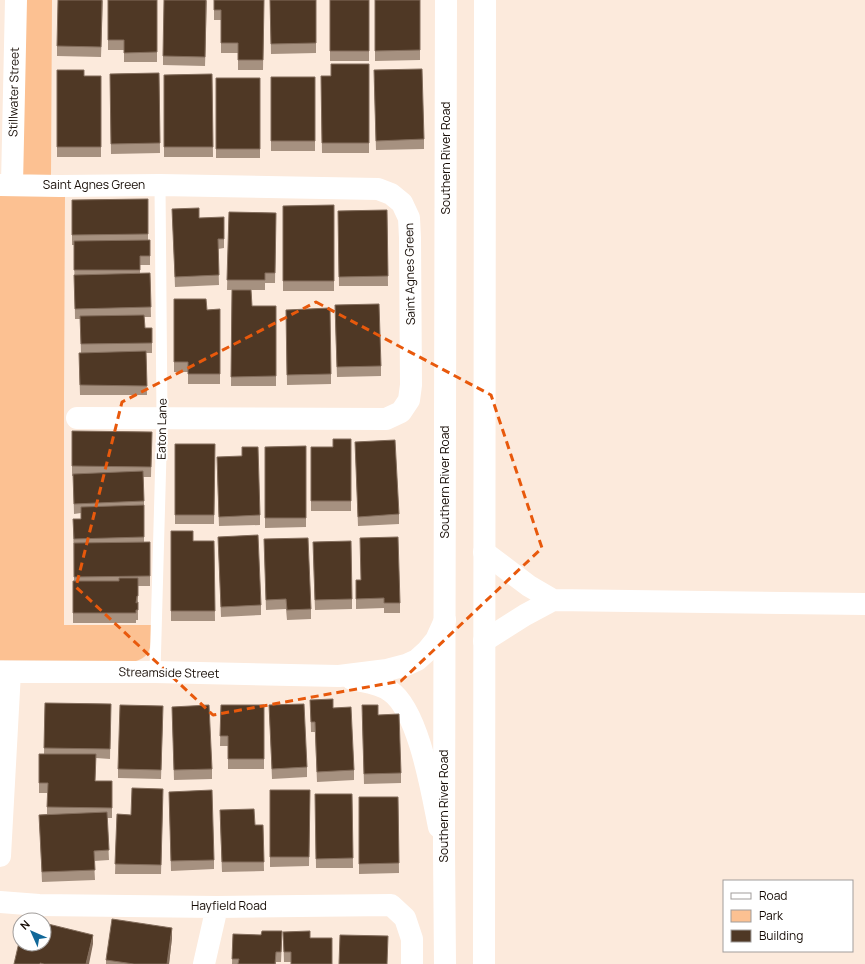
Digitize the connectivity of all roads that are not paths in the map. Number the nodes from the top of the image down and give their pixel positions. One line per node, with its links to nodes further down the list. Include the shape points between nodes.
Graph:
1 (16, 0): 4 (street, Stillwater Street)
2 (446, 0): 11 (street, Southern River Road)
3 (485, 0): 8 (street)
4 (6, 184): 5 (street, Saint Agnes Green)
5 (160, 186): 7 (lane, Eaton Lane); 7 (street, Saint Agnes Green, via 378,189 391,194 402,203 409,218 410,238 411,385 409,400 401,412 386,419)
6 (77, 418): 7 (street, Saint Agnes Green)
7 (162, 418): 14 (lane, Eaton Lane)
8 (484, 552): 9 (street, via 529,586); 12 (street)
9 (553, 600): 10 (street); 12 (street)
10 (865, 604)
11 (445, 620): 15 (street, Streamside Street, via 436,640 417,660 387,670); 16 (street, Southern River Road)
12 (484, 641): 23 (street)
13 (5, 672): 14 (street, Streamside Street); 17 (street)
14 (155, 672): 15 (street, Streamside Street)
15 (339, 676): 16 (street, Streamside Street, via 381,686 391,691 403,705 425,760)
16 (444, 849): 22 (street, Southern River Road)
17 (0, 856)
18 (0, 902): 19 (street, Hayfield Road)
19 (217, 907): 20 (street); 21 (street, Hayfield Road, via 391,905 405,918 412,938)
20 (204, 964)
21 (412, 964)
22 (445, 964)
23 (484, 964)

